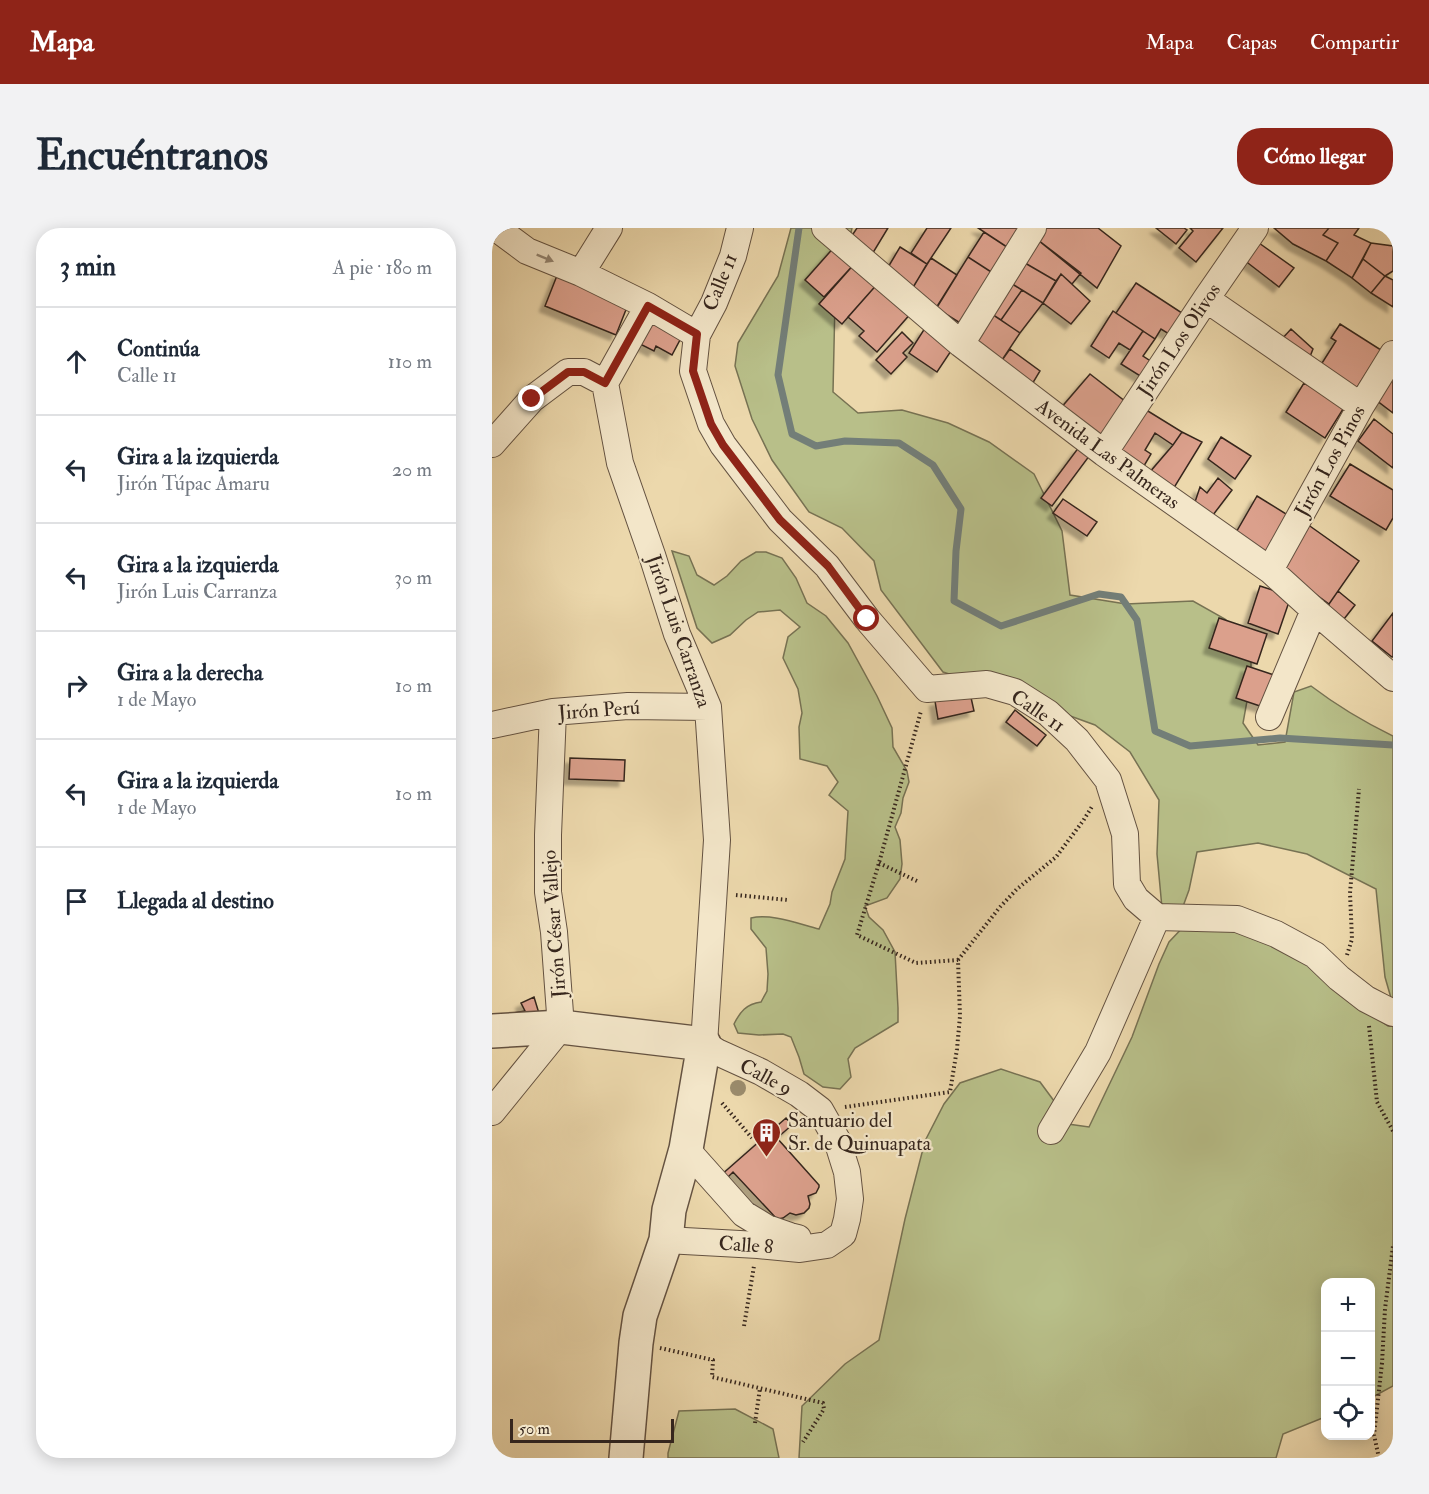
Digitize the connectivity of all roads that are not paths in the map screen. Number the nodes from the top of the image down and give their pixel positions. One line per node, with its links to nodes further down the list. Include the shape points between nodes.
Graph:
1 (496, 228): 7 (street, one-way to 7, via 527,251)
2 (609, 228): 7 (street)
3 (740, 228): 10 (street, Calle 11, via 714,303)
4 (825, 228): 11 (street, Avenida Las Palmeras)
5 (1033, 228): 11 (street)
6 (1256, 228): 8 (street, Jirón Los Olivos)
7 (581, 273): 9 (street)
8 (1206, 299): 14 (street); 16 (street, Jirón Los Olivos)
9 (648, 306): 10 (street); 13 (street)
10 (697, 334): 24 (street, Calle 11, via 693,371 711,424 780,520 828,566 927,689 987,684 1016,692 1048,713 1077,740 1108,780 1125,834 1127,884 1136,899)
11 (961, 344): 16 (street, Avenida Las Palmeras)
12 (1393, 354): 14 (street, Jirón Los Pinos)
13 (605, 383): 15 (street, via 584,372 568,372 532,399); 20 (street, Jirón Luis Carranza, via 620,463 677,634)
14 (1361, 406): 17 (street, Jirón Los Pinos)
15 (492, 444)
16 (1104, 453): 17 (street, Avenida Las Palmeras)
17 (1270, 570): 18 (street, Avenida Las Palmeras)
18 (1314, 610): 19 (street, Avenida Las Palmeras); 22 (street)
19 (1393, 678)
20 (708, 707): 21 (street, Jirón Perú, via 628,706); 28 (street, Jirón Luis Carranza, via 717,840)
21 (552, 712): 23 (street, Jirón Perú); 26 (street, Jirón César Vallejo, via 548,892)
22 (1269, 717)
23 (492, 725)
24 (1157, 917): 25 (street, via 1237,919 1276,934 1315,955 1366,999); 30 (street, via 1098,1052)
25 (1393, 1012)
26 (561, 1028): 27 (street); 28 (street); 29 (street)
27 (492, 1031)
28 (704, 1044): 31 (street); 33 (street, Calle 9, via 771,1077 820,1110 837,1140 850,1199 843,1234)
29 (492, 1112)
30 (1051, 1131)
31 (686, 1149): 32 (street, via 669,1210); 33 (street, via 744,1214 767,1228)
32 (666, 1240): 33 (street, Calle 8, via 800,1249); 34 (street, via 640,1316)
33 (827, 1245)
34 (626, 1458)

